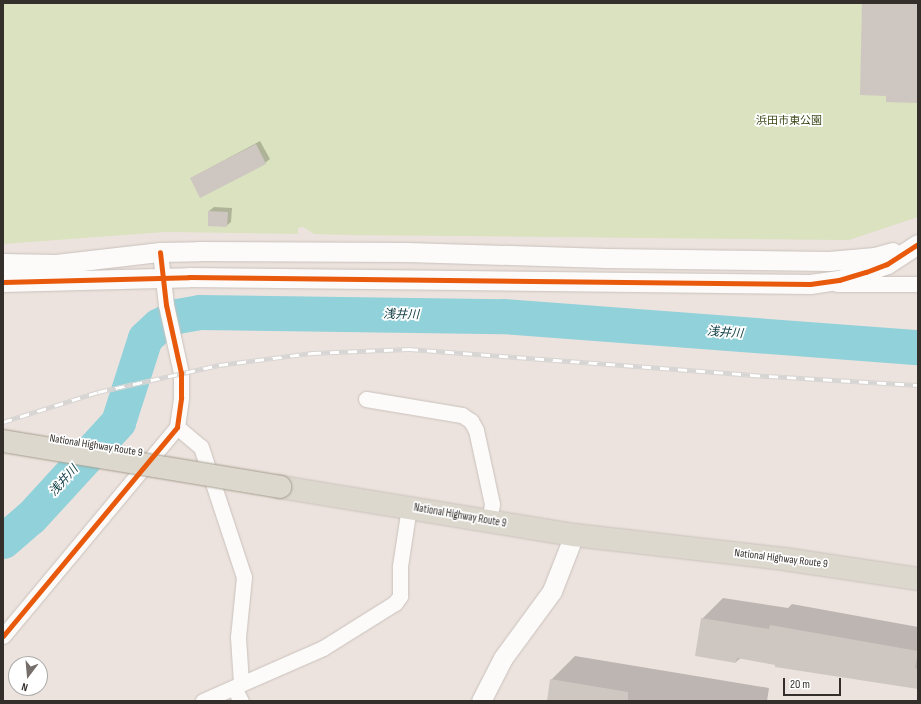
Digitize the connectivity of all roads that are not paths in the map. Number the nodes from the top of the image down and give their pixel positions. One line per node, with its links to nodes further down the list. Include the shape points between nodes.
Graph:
1 (918, 244): 2 (street, via 875,257 829,261 614,259 406,252); 6 (street, via 887,264 866,272)
2 (160, 252): 3 (street, via 56,264); 4 (street)
3 (3, 263)
4 (162, 277): 5 (street); 6 (street); 9 (street, via 180,373 181,398)
5 (3, 282)
6 (810, 284): 7 (street)
7 (918, 284)
8 (366, 399): 12 (street, via 462,415 471,421 476,430 492,504)
9 (177, 427): 15 (street); 16 (street, via 201,447 244,577 238,637)
10 (3, 441): 11 (highway, National Highway Route 9, bridge)
11 (409, 507): 12 (highway, National Highway Route 9); 16 (street, via 400,566 400,596 395,603 323,648)
12 (489, 521): 13 (highway, National Highway Route 9)
13 (574, 536): 14 (highway, National Highway Route 9, via 784,559); 18 (street, via 552,591 502,658)
14 (918, 579)
15 (4, 634)
16 (239, 691): 17 (street)
17 (203, 701)
18 (481, 701)

